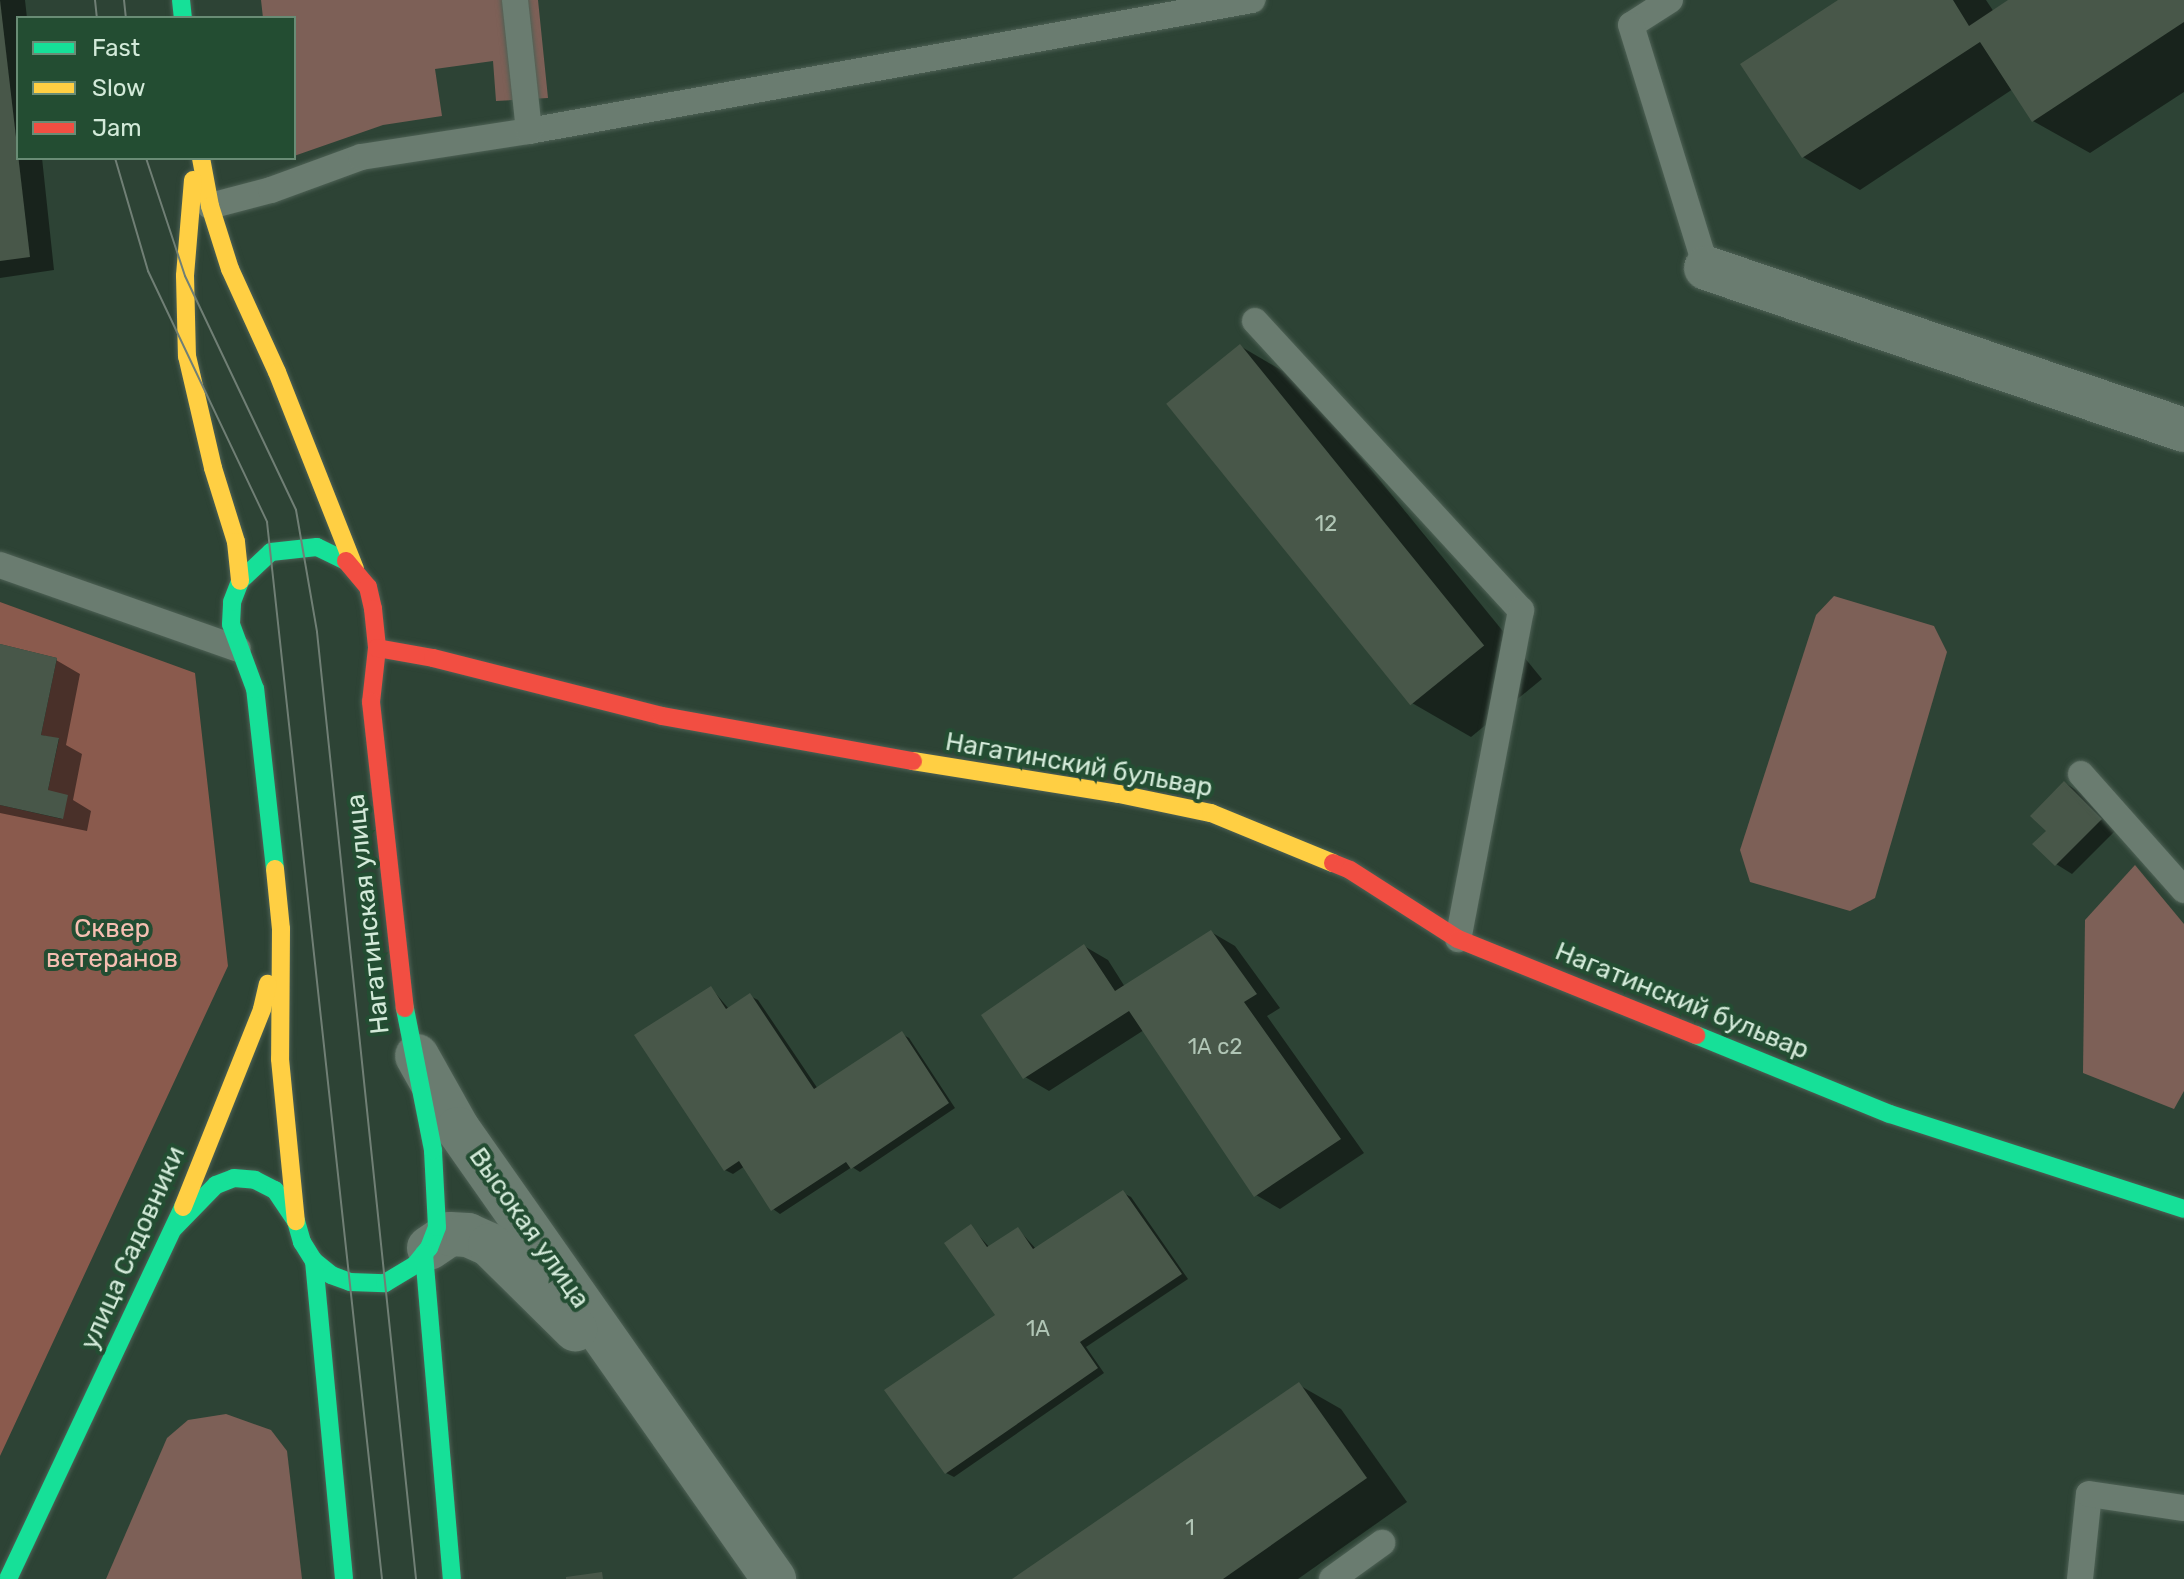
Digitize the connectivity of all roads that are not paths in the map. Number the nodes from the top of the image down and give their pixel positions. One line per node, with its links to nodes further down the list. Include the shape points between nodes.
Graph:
1 (515, 0): 4 (lane)
2 (1252, 0): 4 (lane)
3 (1670, 0): 8 (lane, via 1631,25)
4 (529, 131): 7 (lane, via 361,157)
5 (193, 160): 13 (street, via 185,276 187,356 236,542)
6 (201, 160): 7 (street, Нагатинская улица)
7 (210, 206): 12 (street, Нагатинская улица, via 230,269)
8 (1706, 268): 10 (street)
9 (1255, 321): 19 (lane, via 1521,610)
10 (2184, 430)
11 (0, 565): 15 (lane)
12 (355, 569): 13 (street, via 338,554 303,547 271,552); 14 (street, Нагатинская улица, via 368,587)
13 (240, 581): 15 (street, via 231,624)
14 (377, 648): 19 (street, Нагатинский бульвар, via 662,716 1211,813 1350,870); 20 (street, Нагатинская улица, via 371,702)
15 (238, 649): 18 (street, via 255,689)
16 (2081, 774): 17 (lane)
17 (2184, 890)
18 (281, 929): 22 (street, via 280,1059); 23 (street, улица Садовники, via 262,1009)
19 (1458, 939): 21 (street, Нагатинский бульвар, via 1890,1114)
20 (408, 1039): 24 (street, Нагатинская улица, via 433,1150 437,1227); 26 (street, Высокая улица, via 458,1129)
21 (2184, 1209)
22 (296, 1221): 23 (street, via 275,1190 234,1178 216,1185); 25 (street)
23 (174, 1228): 29 (street, улица Садовники)
24 (426, 1251): 25 (street, via 415,1265 385,1283 350,1282); 26 (street, Высокая улица, via 450,1234 490,1245); 31 (street, Нагатинская улица)
25 (314, 1261): 30 (street)
26 (659, 1412): 32 (street, Высокая улица)
27 (2184, 1508): 34 (lane, via 2089,1494)
28 (1382, 1543): 33 (lane)
29 (8, 1579)
30 (344, 1579)
31 (452, 1579)
32 (774, 1579)
33 (1332, 1579)
34 (2080, 1579)

